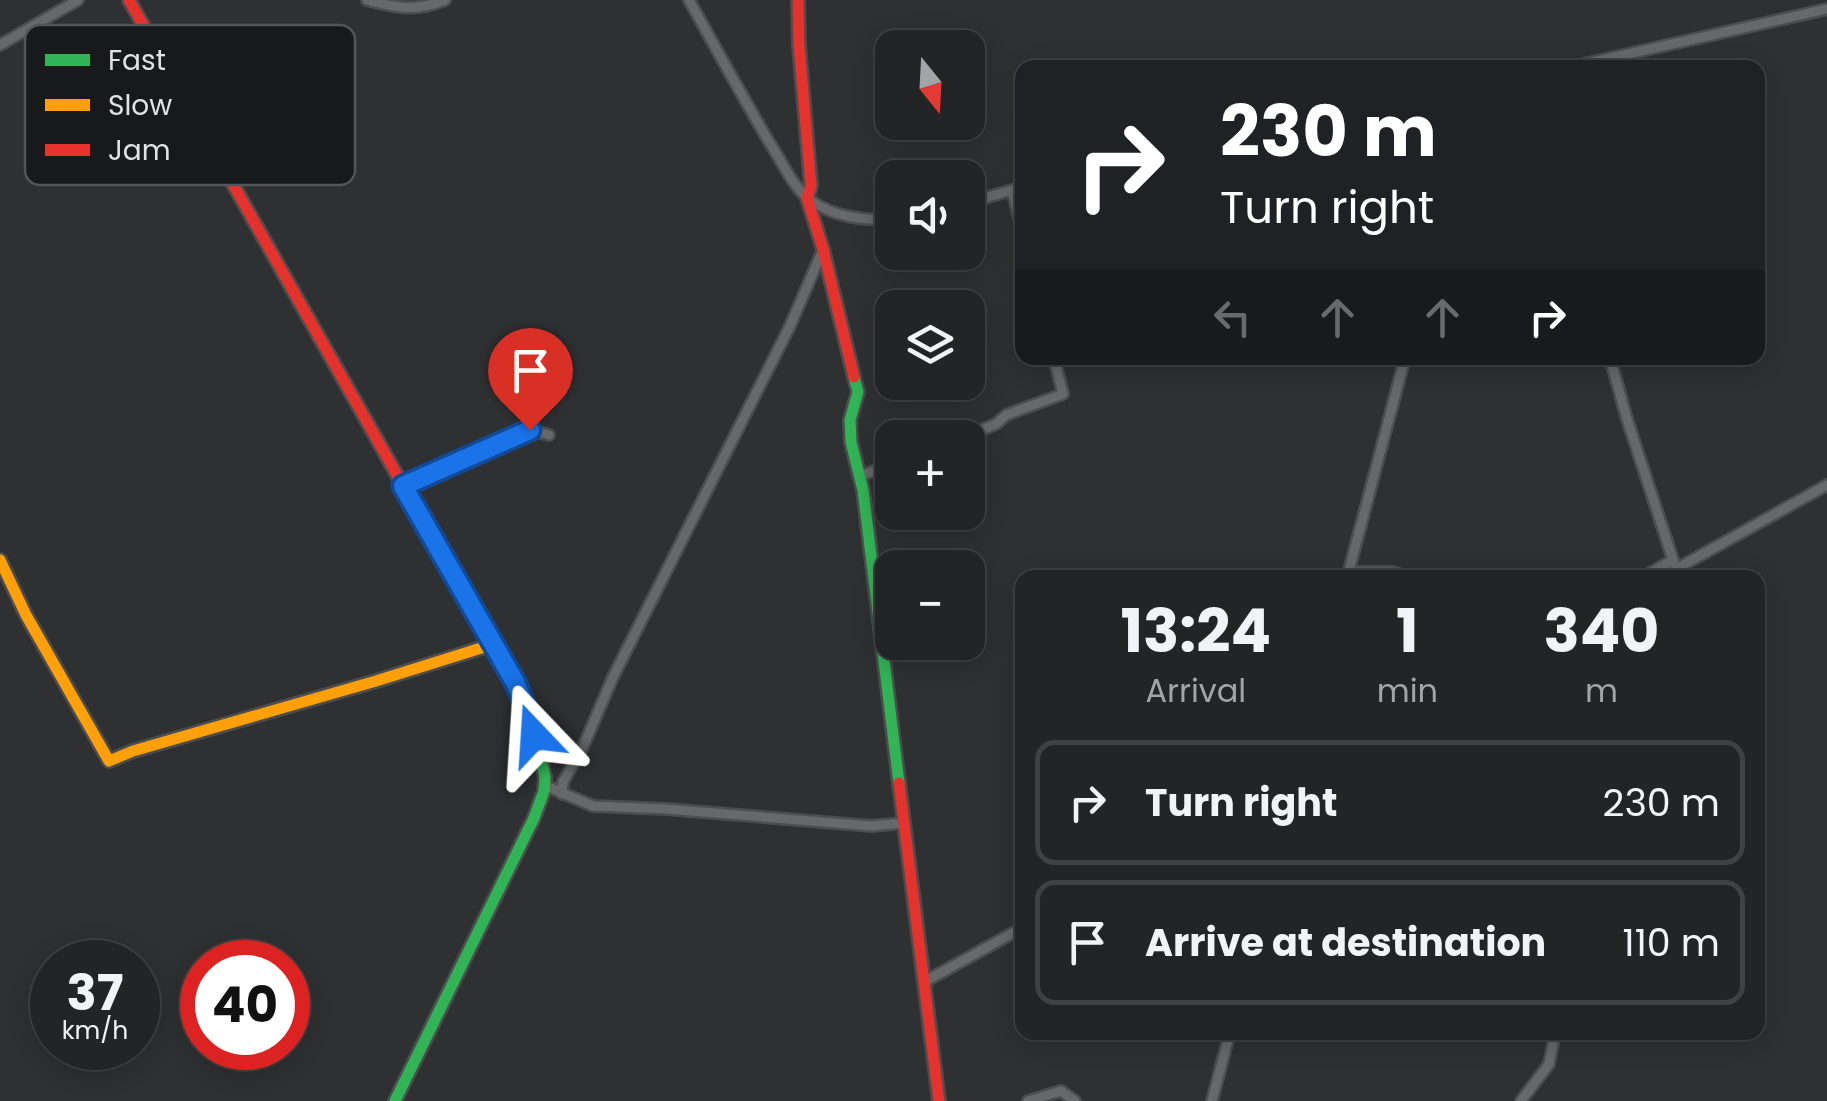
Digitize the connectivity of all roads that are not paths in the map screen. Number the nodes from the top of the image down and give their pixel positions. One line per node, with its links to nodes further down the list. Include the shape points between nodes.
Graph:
1 (78, 0): 8 (street)
2 (129, 0): 9 (street)
3 (367, 0): 4 (street, via 426,8)
4 (445, 0)
5 (689, 0): 15 (street)
6 (798, 0): 15 (street)
7 (1827, 8): 12 (street)
8 (35, 25)
9 (143, 25)
10 (25, 31): 11 (street)
11 (0, 45)
12 (1601, 60)
13 (233, 185): 27 (street)
14 (1015, 190): 16 (street)
15 (808, 198): 17 (street, via 836,213); 18 (street)
16 (985, 198)
17 (875, 220)
18 (823, 249): 25 (street, via 858,392 850,420); 34 (street)
19 (1056, 365): 22 (street, via 1063,394)
20 (1402, 365): 30 (street)
21 (1612, 365): 29 (street)
22 (985, 429)
23 (549, 435): 27 (street, via 530,430)
24 (875, 470): 25 (street)
25 (860, 476): 35 (street)
26 (1827, 485): 29 (street, via 1676,570)
27 (403, 486): 32 (street)
28 (0, 560): 32 (street, via 109,760)
29 (1673, 560): 31 (street)
30 (1349, 570)
31 (1655, 570)
32 (494, 644): 33 (street, via 529,715)
33 (546, 786): 34 (street); 40 (street)
34 (562, 794): 35 (street, via 593,806)
35 (903, 824): 37 (street)
36 (1015, 932): 37 (street)
37 (924, 982): 41 (street)
38 (1228, 1040): 44 (street)
39 (1553, 1044): 45 (street, via 1549,1064)
40 (396, 1101)
41 (939, 1101)
42 (1028, 1101): 43 (street, via 1061,1091)
43 (1076, 1101)
44 (1212, 1101)
45 (1521, 1101)

